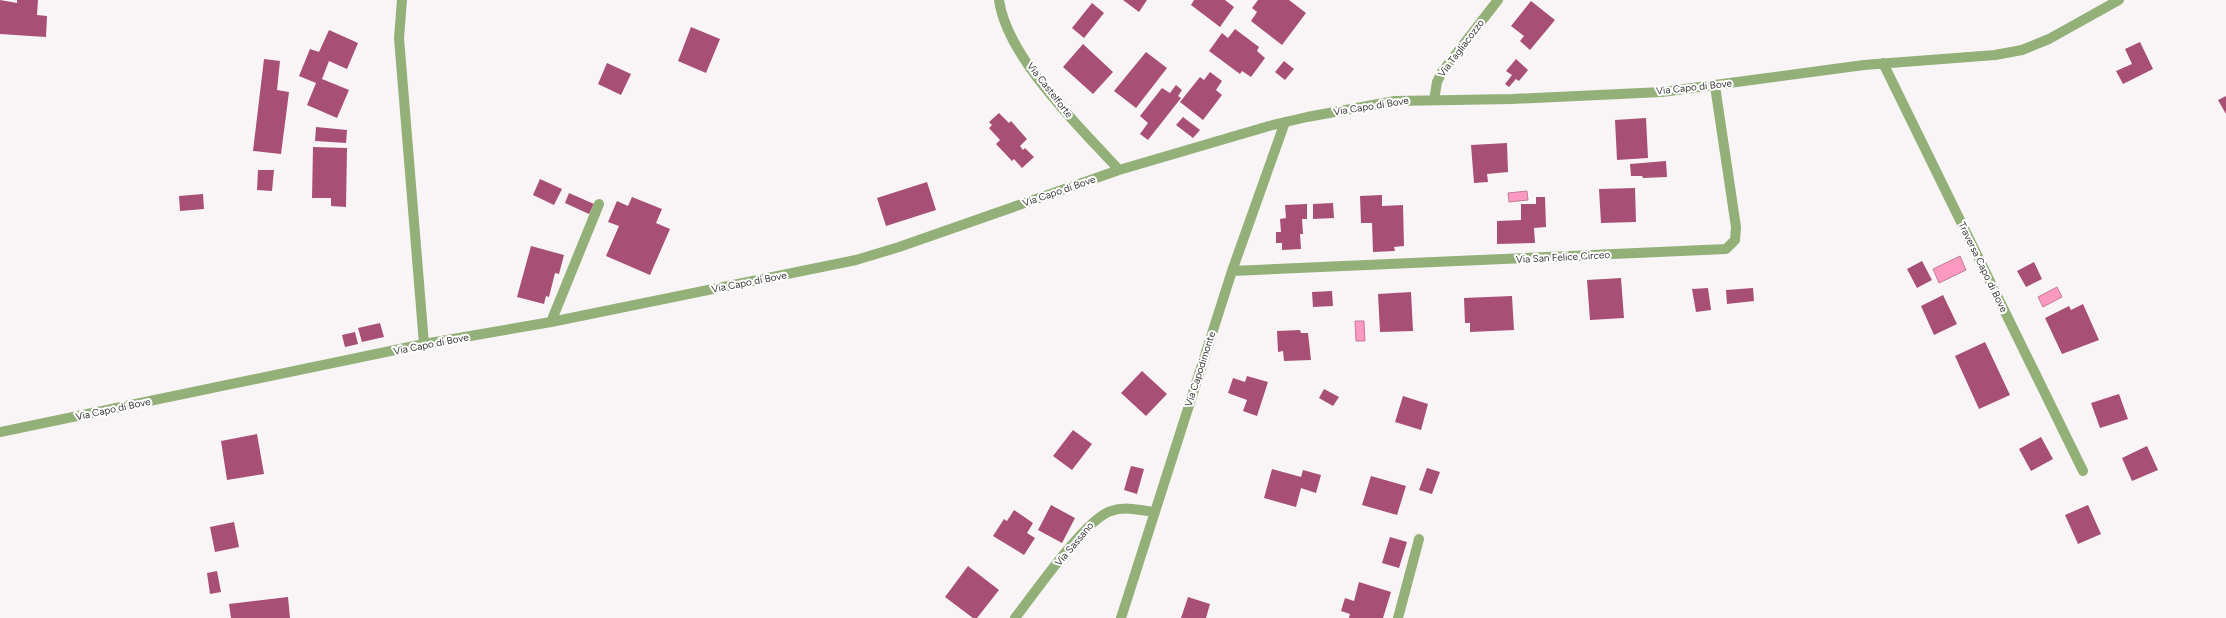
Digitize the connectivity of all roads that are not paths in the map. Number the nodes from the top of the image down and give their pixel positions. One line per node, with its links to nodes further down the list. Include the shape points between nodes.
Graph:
1 (402, 0): 13 (street, via 399,38)
2 (999, 0): 9 (street, Via Castelforte, via 1007,27 1034,72)
3 (1498, 0): 7 (street, Via Tagliacozzo, via 1440,74)
4 (2119, 0): 5 (street, Via Capo di Bove, via 2049,39 2022,50 1981,57)
5 (1883, 63): 6 (street, Via Capo di Bove); 15 (street, Traversa Capo di Bove)
6 (1715, 86): 7 (street, Via Capo di Bove, via 1662,92); 11 (street, Via San Felice Circeo, via 1736,227 1735,240 1726,249)
7 (1434, 100): 8 (street, Via Capo di Bove, via 1383,103)
8 (1285, 122): 9 (street, Via Capo di Bove); 11 (street, Via Capodimonte)
9 (1119, 170): 12 (street, Via Capo di Bove, via 869,256)
10 (599, 204): 12 (street)
11 (1232, 271): 16 (street, Via Capodimonte)
12 (551, 322): 13 (street, Via Capo di Bove)
13 (424, 344): 14 (street, Via Capo di Bove)
14 (0, 432)
15 (2084, 471)
16 (1154, 512): 18 (street, Via Sassano, via 1118,509 1097,518); 19 (street, Via Capodimonte)
17 (1419, 540): 20 (street)
18 (1015, 618)
19 (1122, 618)
20 (1398, 618)

